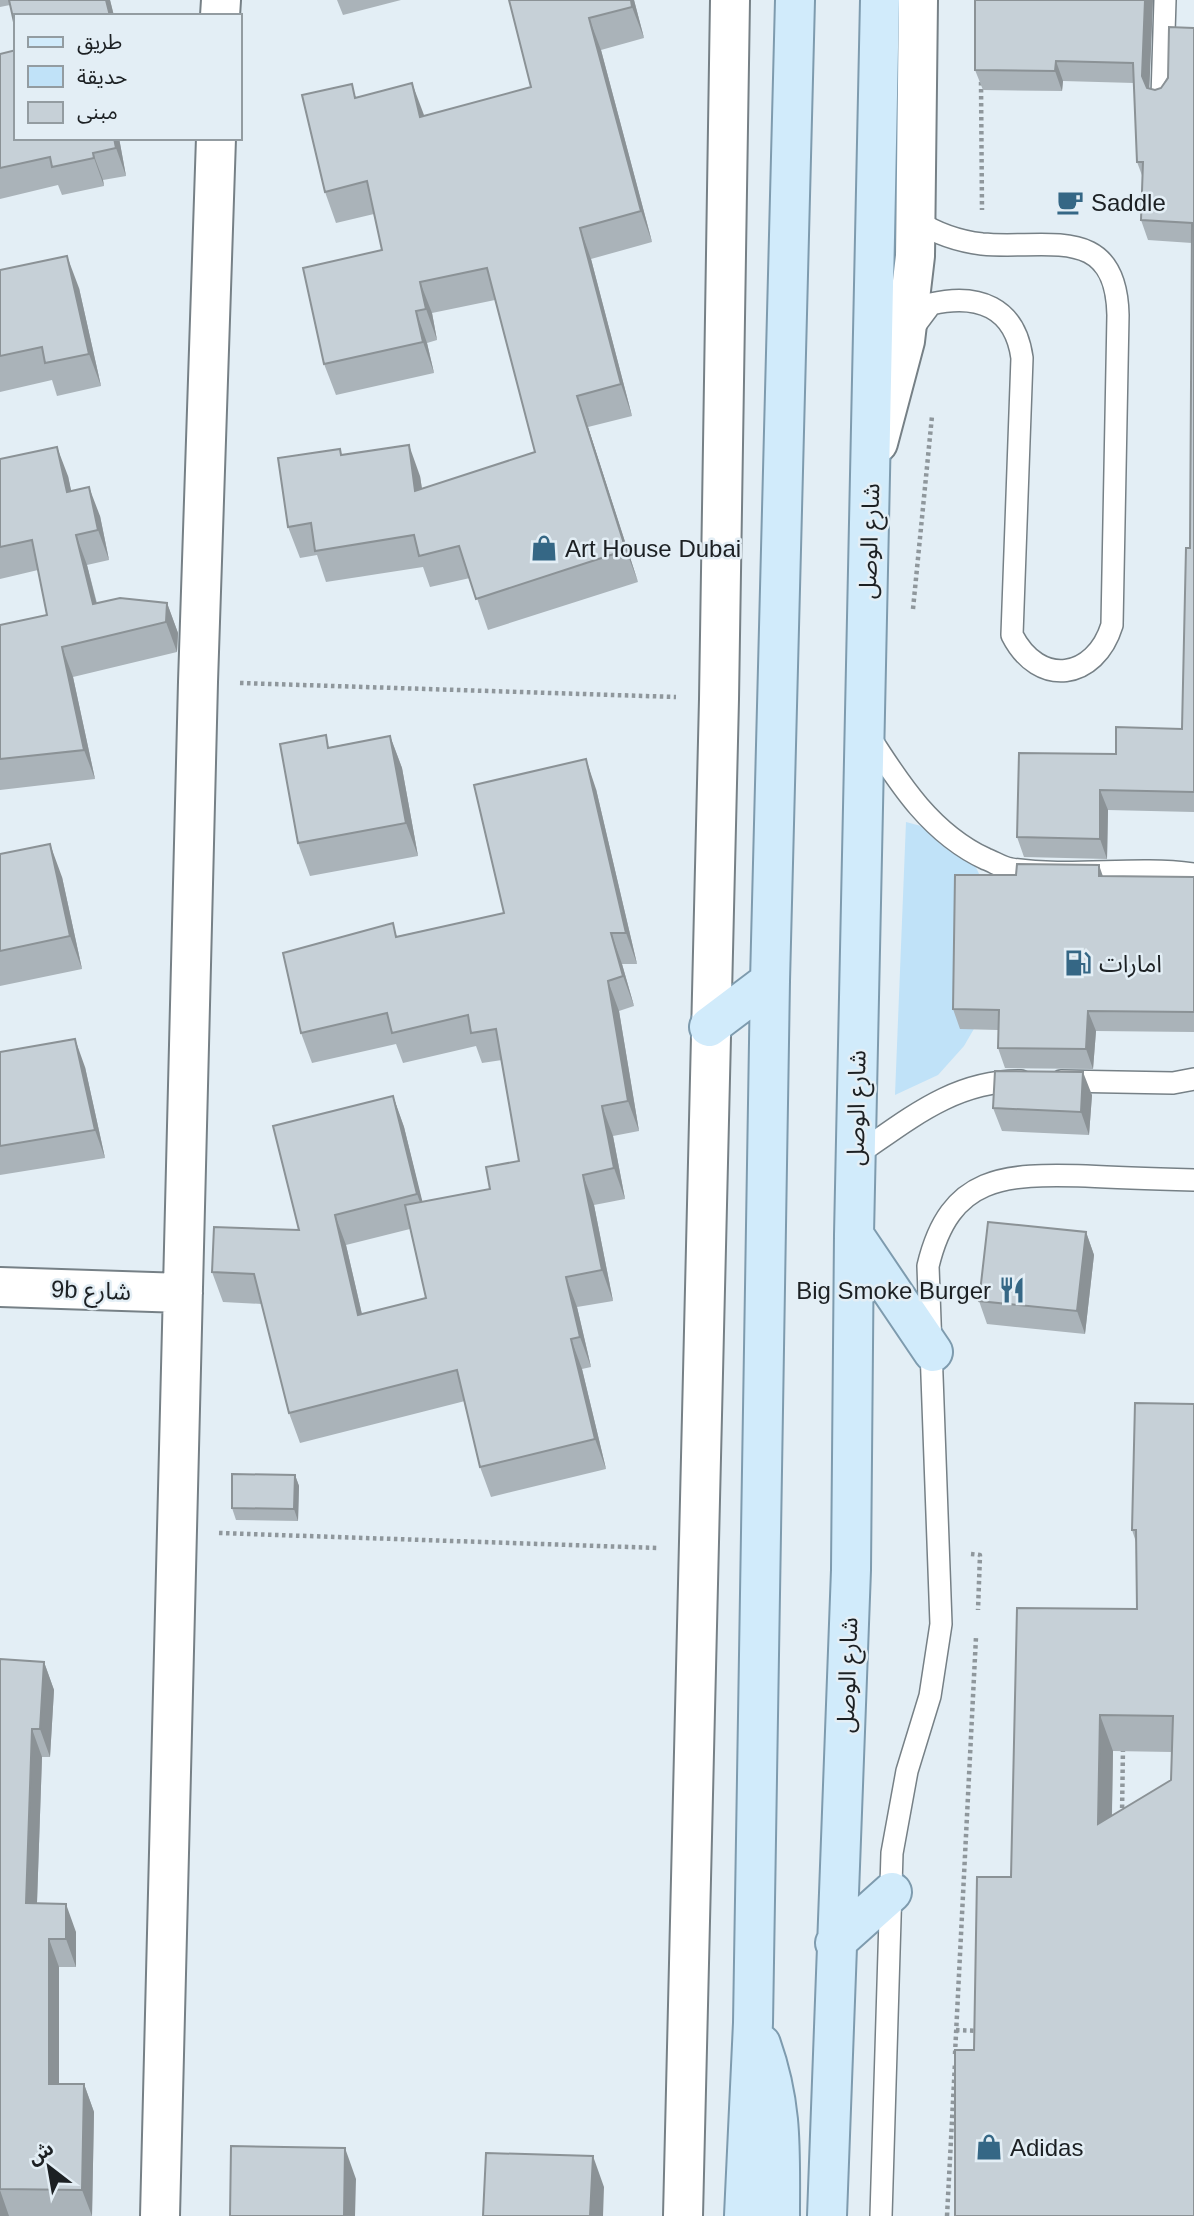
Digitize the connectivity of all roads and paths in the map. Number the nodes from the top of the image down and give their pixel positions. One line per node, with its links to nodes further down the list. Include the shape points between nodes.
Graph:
1 (730, 0): 16 (street)
2 (795, 0): 19 (main road)
3 (880, 0): 13 (main road, شارع الوصل)
4 (918, 0): 9 (street)
5 (1165, 0): 7 (lane)
6 (981, 68): 10 (path)
7 (1162, 97)
8 (216, 140): 15 (street)
9 (917, 220): 10 (lane, via 937,233); 11 (street)
10 (982, 244): 11 (lane, via 1079,247 1104,262 1116,282 1112,625 1106,644 1094,659 1076,669 1055,671 1036,665 1021,653 1012,635 1022,358 1020,339 1011,323 989,307 956,299 931,304)
11 (905, 341): 13 (street)
12 (933, 414): 14 (path)
13 (871, 469): 17 (main road, شارع الوصل)
14 (912, 617)
15 (198, 682): 16 (path); 26 (street)
16 (719, 699): 20 (street)
17 (863, 726): 18 (lane, via 919,808 945,833 1009,869); 22 (main road, شارع الوصل)
18 (1194, 874)
19 (770, 981): 20 (main road); 37 (main road)
20 (709, 1027): 29 (street)
21 (1194, 1079): 22 (lane, via 1173,1083 986,1083 939,1099)
22 (855, 1156): 24 (main road, شارع الوصل)
23 (1194, 1180): 27 (lane, via 1030,1174 1000,1179 974,1191 951,1211 935,1237 928,1266)
24 (854, 1236): 27 (main road); 36 (main road, شارع الوصل, via 851,1570)
25 (0, 1287): 26 (street, 9b شارع)
26 (183, 1293): 28 (street)
27 (933, 1352): 30 (lane)
28 (177, 1532): 29 (path); 40 (street)
29 (698, 1550): 41 (street)
30 (939, 1550): 31 (path, via 980,1555); 35 (lane, via 937,1660 898,1811)
31 (978, 1611)
32 (977, 1625): 38 (path)
33 (1123, 1745): 34 (path)
34 (1121, 1827)
35 (892, 1892): 36 (main road); 45 (lane)
36 (835, 1943): 44 (main road, شارع الوصل)
37 (753, 2022): 42 (main road); 43 (main road, via 777,2096)
38 (956, 2030): 39 (path); 46 (path)
39 (983, 2031)
40 (160, 2216)
41 (683, 2216)
42 (744, 2216)
43 (780, 2216)
44 (827, 2216)
45 (881, 2216)
46 (947, 2216)

